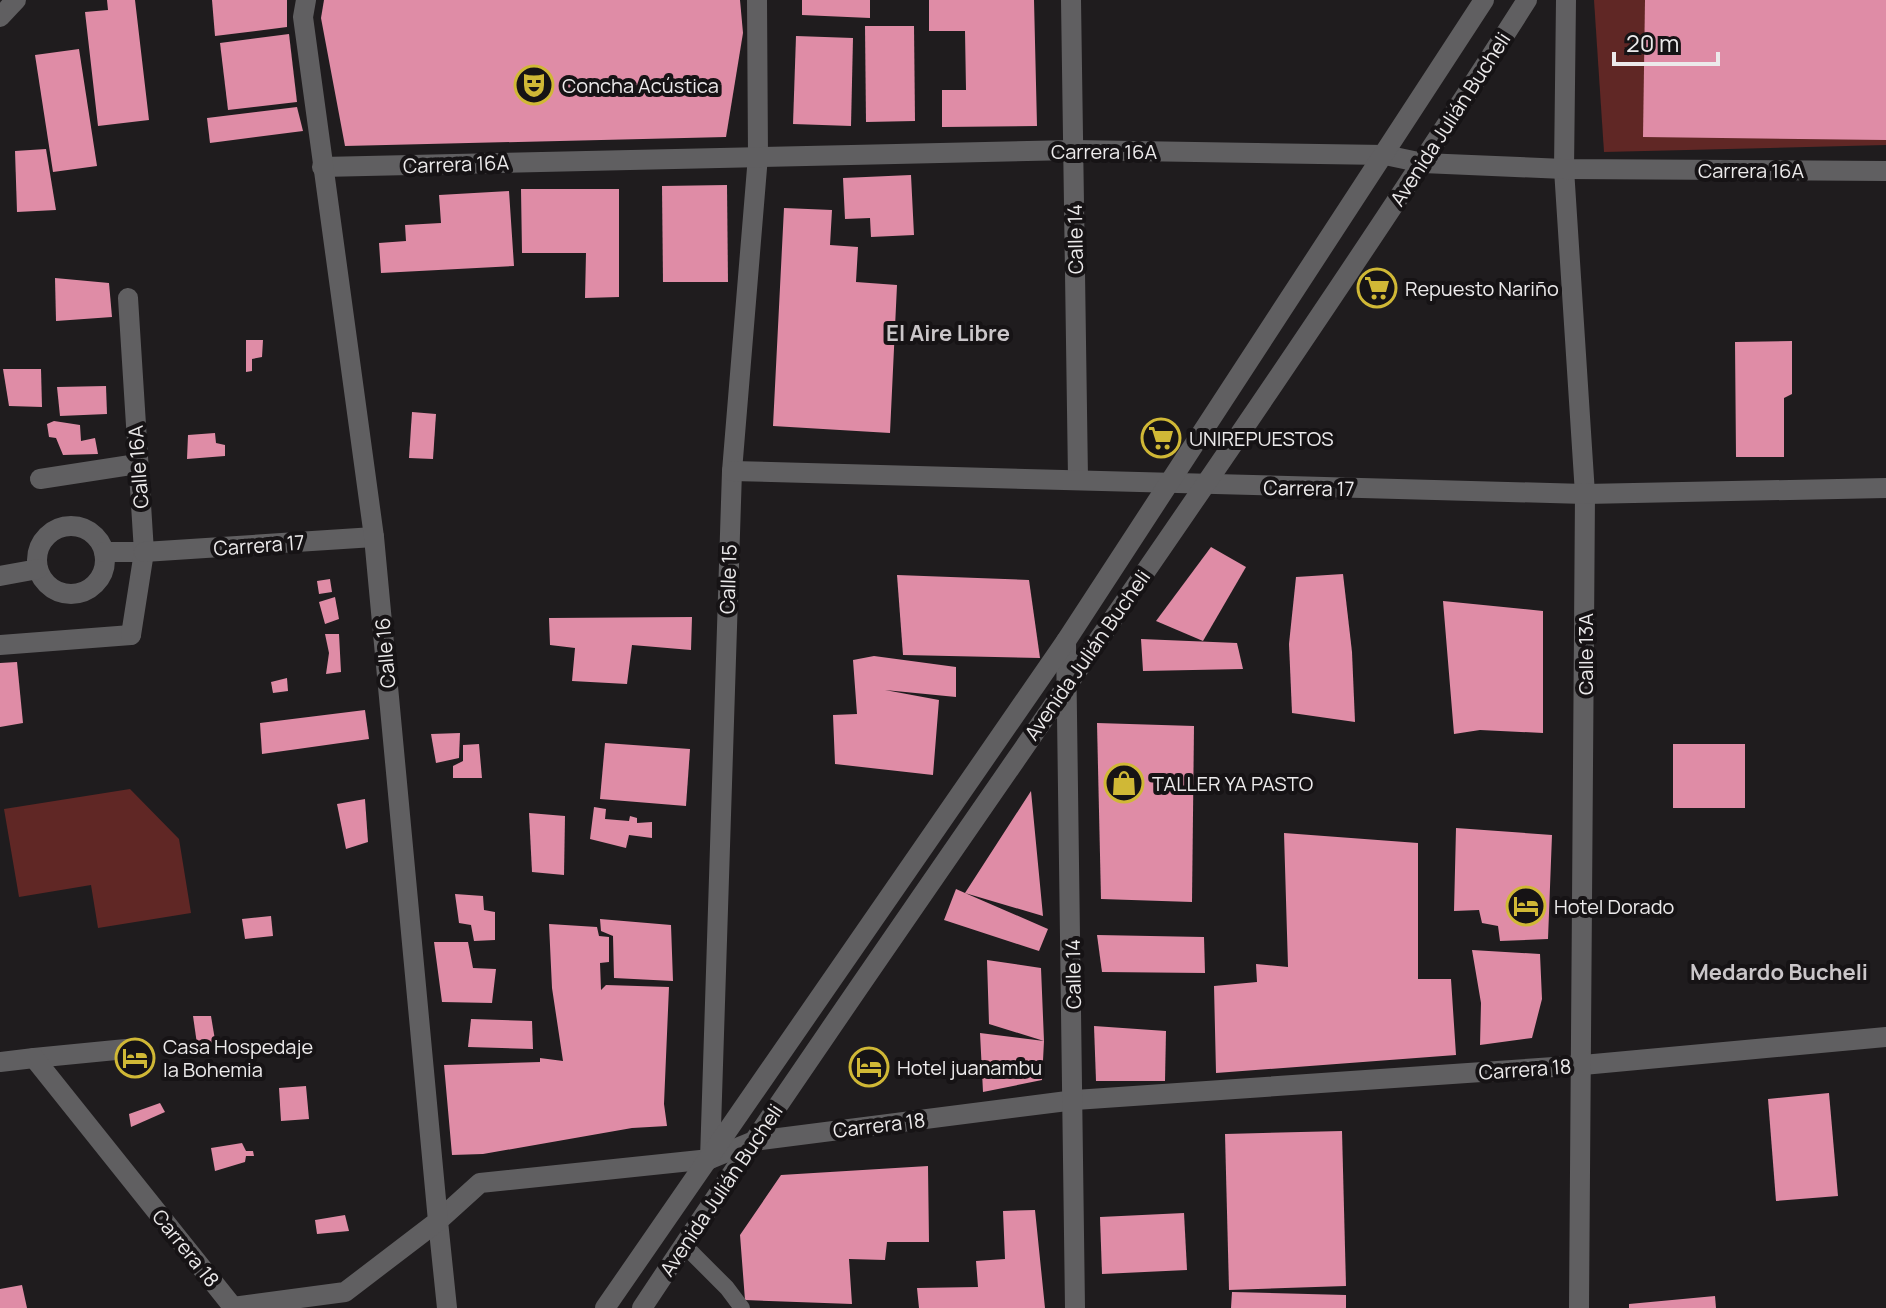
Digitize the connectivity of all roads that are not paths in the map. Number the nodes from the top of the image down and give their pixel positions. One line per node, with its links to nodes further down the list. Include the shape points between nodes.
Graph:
1 (16, 0): 8 (street)
2 (306, 0): 13 (street, Calle 16, via 303,17)
3 (757, 0): 11 (street, Calle 15)
4 (1071, 0): 9 (street, Calle 14)
5 (1484, 0): 10 (street, Avenida Julián Bucheli)
6 (1527, 0): 12 (street, Avenida Julián Bucheli)
7 (1566, 0): 14 (street, Calle 13A)
8 (0, 17)
9 (1073, 150): 10 (street, Carrera 16A); 11 (street, Carrera 16A); 19 (street, Calle 14)
10 (1385, 155): 12 (street, Carrera 16A); 21 (street, Avenida Julián Bucheli)
11 (758, 156): 13 (street, Carrera 16A); 18 (street, Calle 15)
12 (1423, 163): 14 (street, Carrera 16A); 22 (street, Avenida Julián Bucheli)
13 (322, 167): 25 (street, Calle 16)
14 (1564, 169): 15 (street, Carrera 16A); 24 (street, Calle 13A)
15 (1886, 171)
16 (128, 298): 17 (street, Calle 16A)
17 (137, 464): 20 (street); 27 (street, Calle 16A)
18 (732, 471): 19 (street, Carrera 17); 40 (street, Calle 15)
19 (1078, 478): 21 (street, Carrera 17)
20 (40, 479)
21 (1170, 483): 22 (street, Carrera 17); 30 (street, Avenida Julián Bucheli)
22 (1206, 486): 24 (street, Carrera 17); 32 (street, Avenida Julián Bucheli)
23 (1886, 488): 24 (street, Carrera 17)
24 (1585, 494): 37 (street, Calle 13A)
25 (374, 537): 27 (street, Carrera 17); 41 (street, Calle 16)
26 (104, 552): 27 (street, Carrera 17); 28 (street, via 100,579 77,593 53,589); 28 (street, via 88,531 61,528 40,544)
27 (144, 552): 31 (street, Calle 16A, via 131,635)
28 (38, 569): 29 (street)
29 (0, 576)
30 (1066, 641): 32 (street, Calle 14); 40 (street, Avenida Julián Bucheli)
31 (0, 645)
32 (1069, 680): 38 (street, Calle 14); 39 (street, Avenida Julián Bucheli)
33 (1886, 1037): 37 (street, Carrera 18)
34 (126, 1049): 35 (street)
35 (34, 1058): 36 (street); 41 (street, Carrera 18, via 233,1307 345,1292)
36 (0, 1062)
37 (1583, 1065): 38 (street, Carrera 18); 48 (street, Calle 13A)
38 (1075, 1100): 39 (street, Carrera 18); 47 (street, Calle 14)
39 (754, 1141): 40 (street, Carrera 18); 42 (street, Avenida Julián Bucheli)
40 (710, 1159): 41 (street, Carrera 18, via 480,1183); 44 (street, Avenida Julián Bucheli)
41 (438, 1221): 43 (street, Calle 16)
42 (684, 1245): 45 (street, Avenida Julián Bucheli); 46 (lane)
43 (447, 1308)
44 (605, 1308)
45 (642, 1308)
46 (742, 1308)
47 (1075, 1308)
48 (1579, 1308)

